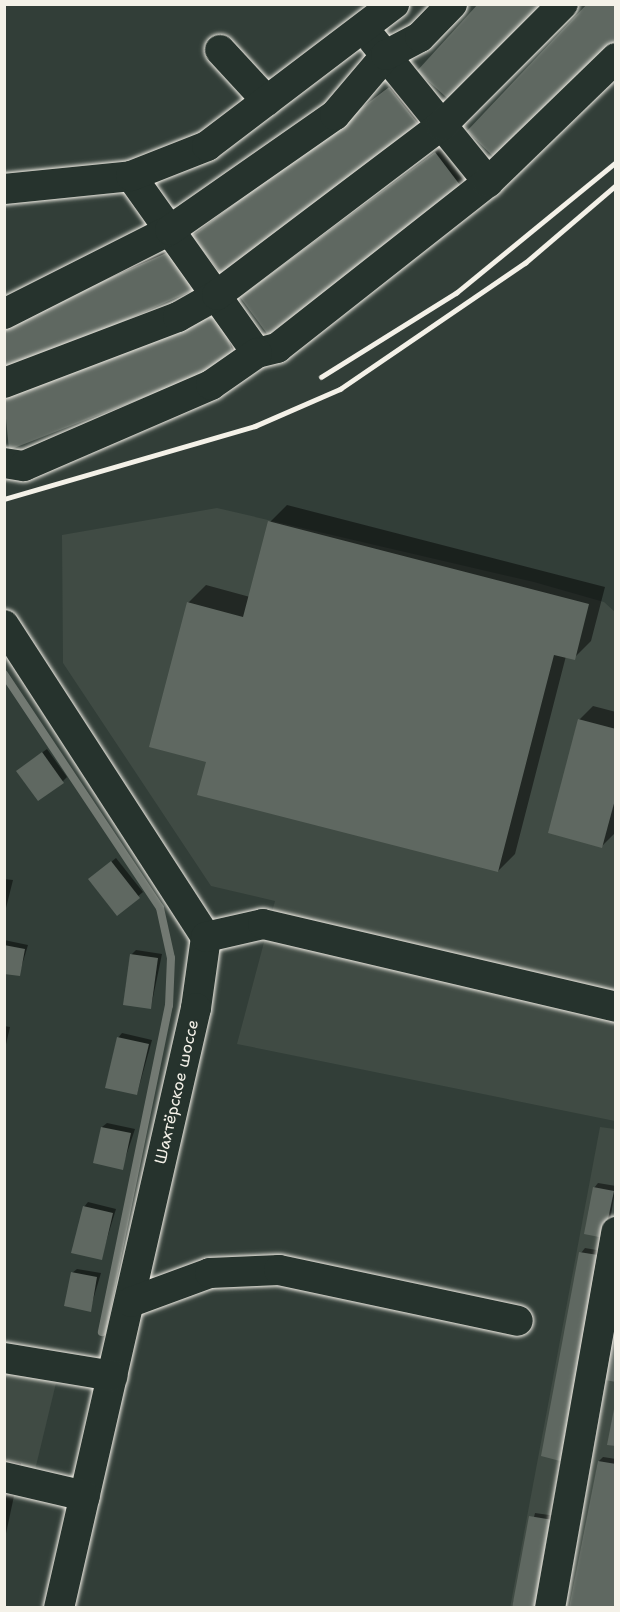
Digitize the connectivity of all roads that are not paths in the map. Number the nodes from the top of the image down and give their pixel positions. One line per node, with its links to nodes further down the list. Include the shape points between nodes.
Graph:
1 (394, 4): 4 (street)
2 (452, 4): 6 (street, via 420,37)
3 (563, 4): 9 (street)
4 (363, 28): 6 (street); 8 (street)
5 (220, 50): 8 (street)
6 (386, 55): 9 (street); 13 (street, via 335,115)
7 (615, 58): 11 (street)
8 (267, 101): 10 (street, via 207,146)
9 (442, 125): 11 (street); 14 (street)
10 (131, 176): 12 (street); 13 (street)
11 (488, 182): 16 (street, via 277,348)
12 (4, 189)
13 (170, 230): 14 (street); 15 (street)
14 (217, 295): 16 (street); 17 (street, via 178,317)
15 (4, 314)
16 (257, 353): 18 (street, via 180,399 24,466)
17 (4, 382)
18 (4, 463)
19 (4, 625): 20 (street)
20 (206, 938): 21 (street, via 263,924); 23 (street, Шахтёрское шоссе, via 196,1008)
21 (615, 1006)
22 (615, 1232): 30 (street)
23 (131, 1302): 24 (street, via 210,1273 279,1270); 26 (street, Шахтёрское шоссе)
24 (518, 1321)
25 (4, 1358): 26 (street)
26 (113, 1376): 28 (street, Шахтёрское шоссе)
27 (4, 1477): 28 (street)
28 (85, 1496): 29 (street, Шахтёрское шоссе)
29 (59, 1608)
30 (550, 1608)

